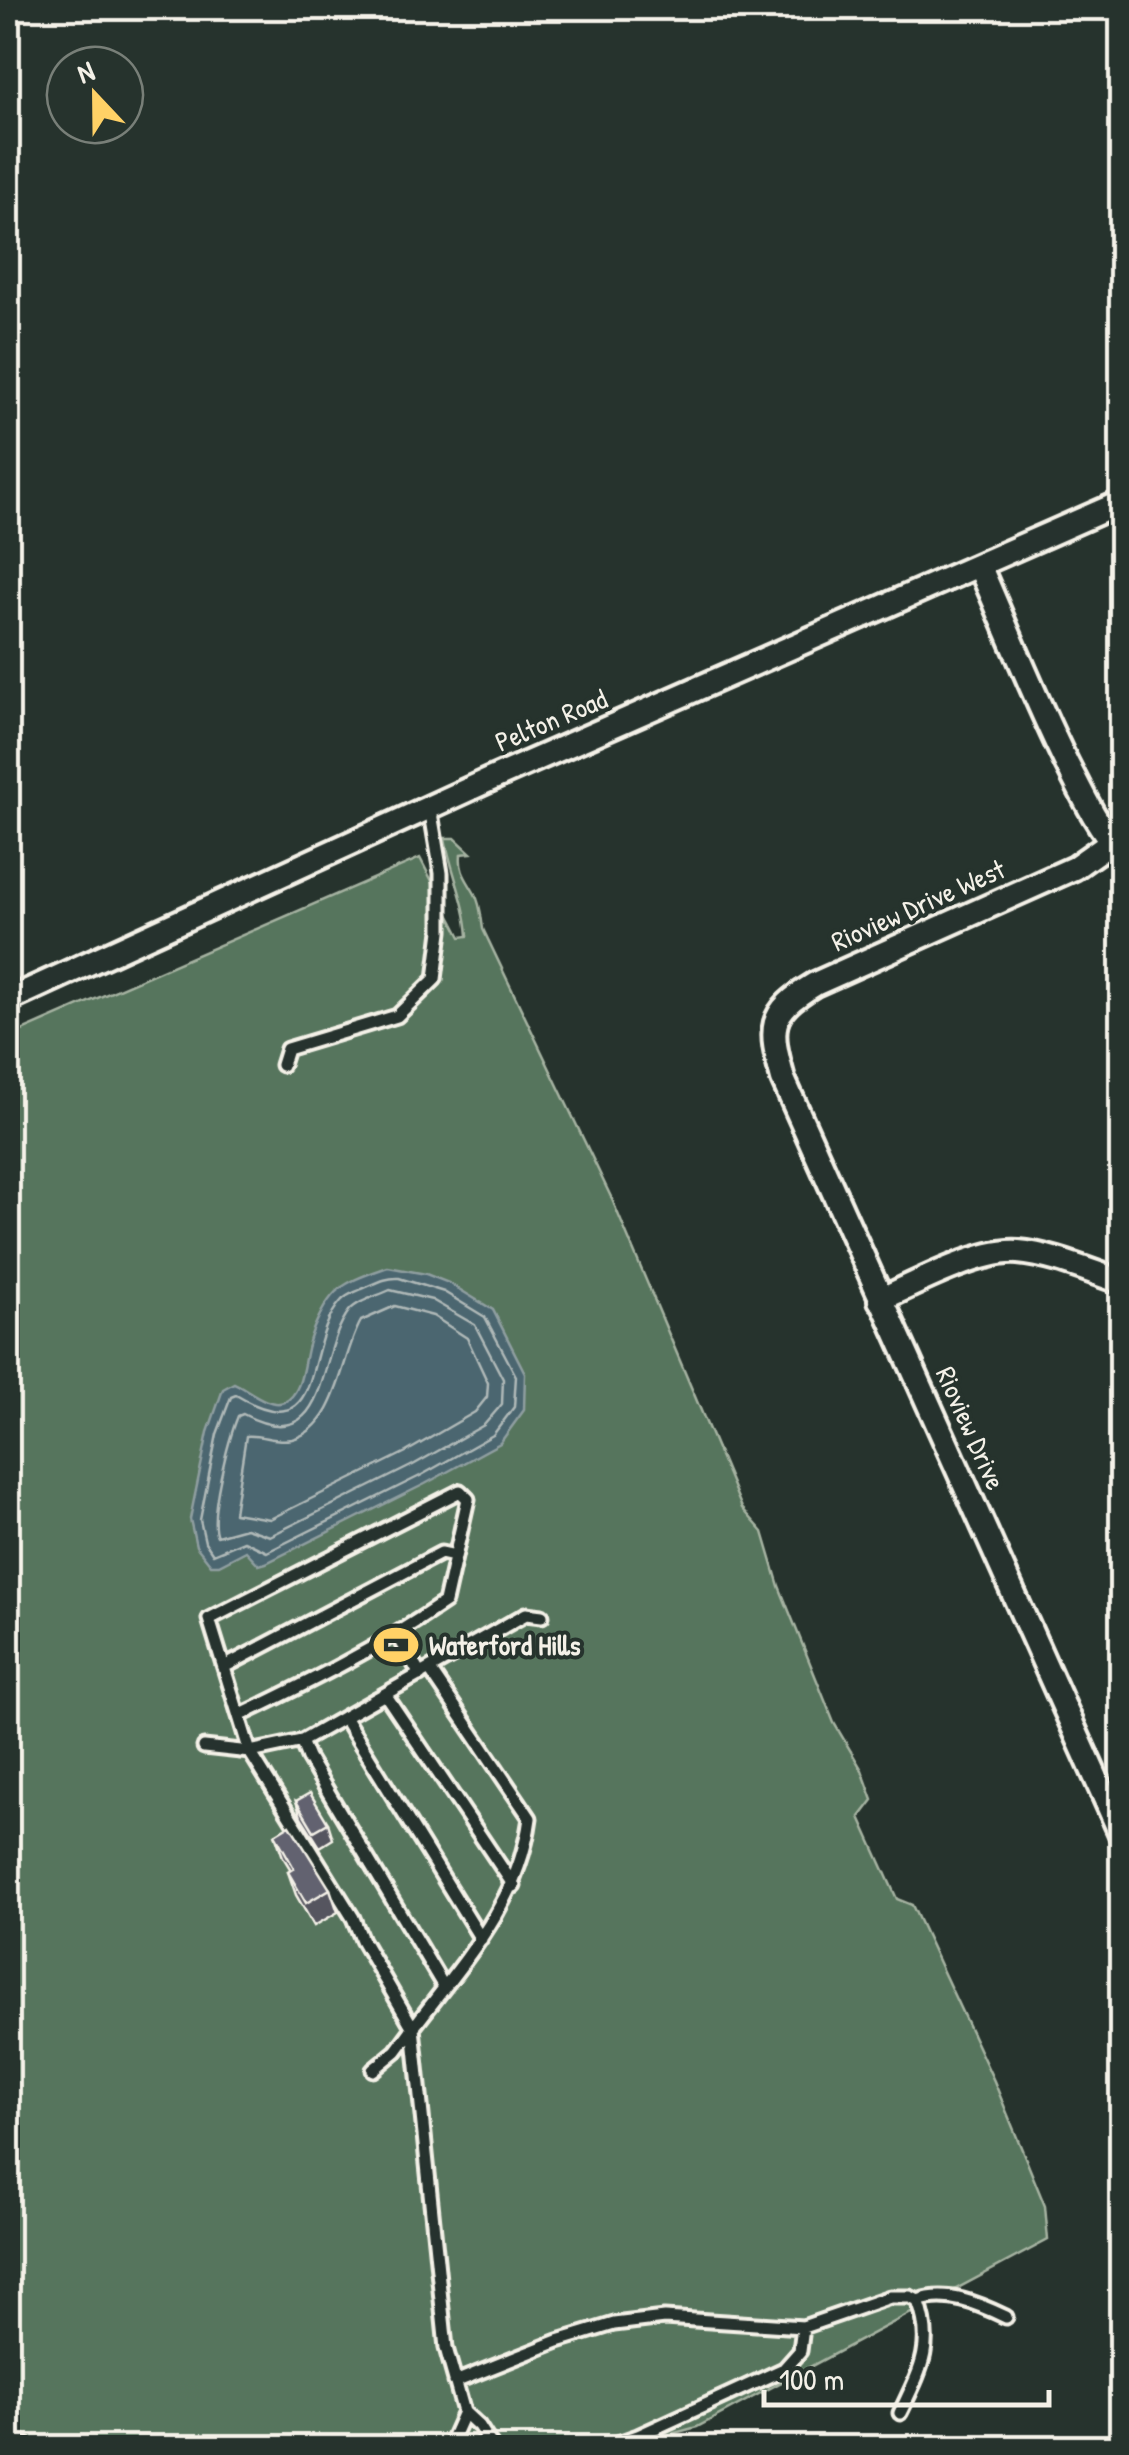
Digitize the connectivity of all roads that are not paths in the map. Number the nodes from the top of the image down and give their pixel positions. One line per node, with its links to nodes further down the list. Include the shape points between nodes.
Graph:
1 (1122, 502): 2 (street, Pelton Road)
2 (979, 565): 3 (street, Pelton Road); 4 (street, via 1058,744)
3 (430, 807): 5 (street, Pelton Road); 7 (lane, via 442,873 435,979 397,1016 287,1049)
4 (1116, 847): 6 (street, Rioview Drive West, via 815,984 778,1012)
5 (8, 1000)
6 (773, 1042): 9 (street, Rioview Drive)
7 (282, 1065)
8 (1122, 1282): 9 (street, via 1047,1257 999,1253)
9 (880, 1300): 21 (street, Rioview Drive)
10 (455, 1556): 12 (lane, via 444,1602); 13 (lane, via 441,1552); 13 (lane, via 468,1499 460,1491 209,1619)
11 (542, 1616): 14 (lane, via 526,1614)
12 (398, 1634): 14 (lane); 16 (lane)
13 (224, 1667): 16 (lane)
14 (425, 1672): 15 (lane); 22 (lane, via 530,1818)
15 (385, 1694): 17 (lane); 22 (lane)
16 (239, 1716): 20 (lane)
17 (344, 1717): 18 (lane); 23 (lane)
18 (301, 1741): 20 (lane); 24 (lane)
19 (204, 1747): 20 (lane)
20 (250, 1752): 25 (lane)
21 (1122, 1836)
22 (514, 1886): 23 (lane)
23 (481, 1939): 24 (lane)
24 (444, 1987): 25 (lane)
25 (413, 2028): 26 (lane); 30 (lane)
26 (373, 2070)
27 (918, 2300): 28 (lane, via 954,2298); 29 (lane, via 890,2297); 32 (lane, via 928,2343)
28 (1006, 2318)
29 (803, 2328): 30 (lane, via 664,2318 614,2324); 37 (lane, via 800,2351 784,2369)
30 (455, 2382): 31 (lane)
31 (464, 2412): 35 (lane); 36 (lane)
32 (900, 2413)
33 (8, 2436): 34 (lane)
34 (32, 2448)
35 (448, 2448)
36 (493, 2448)
37 (604, 2448)

